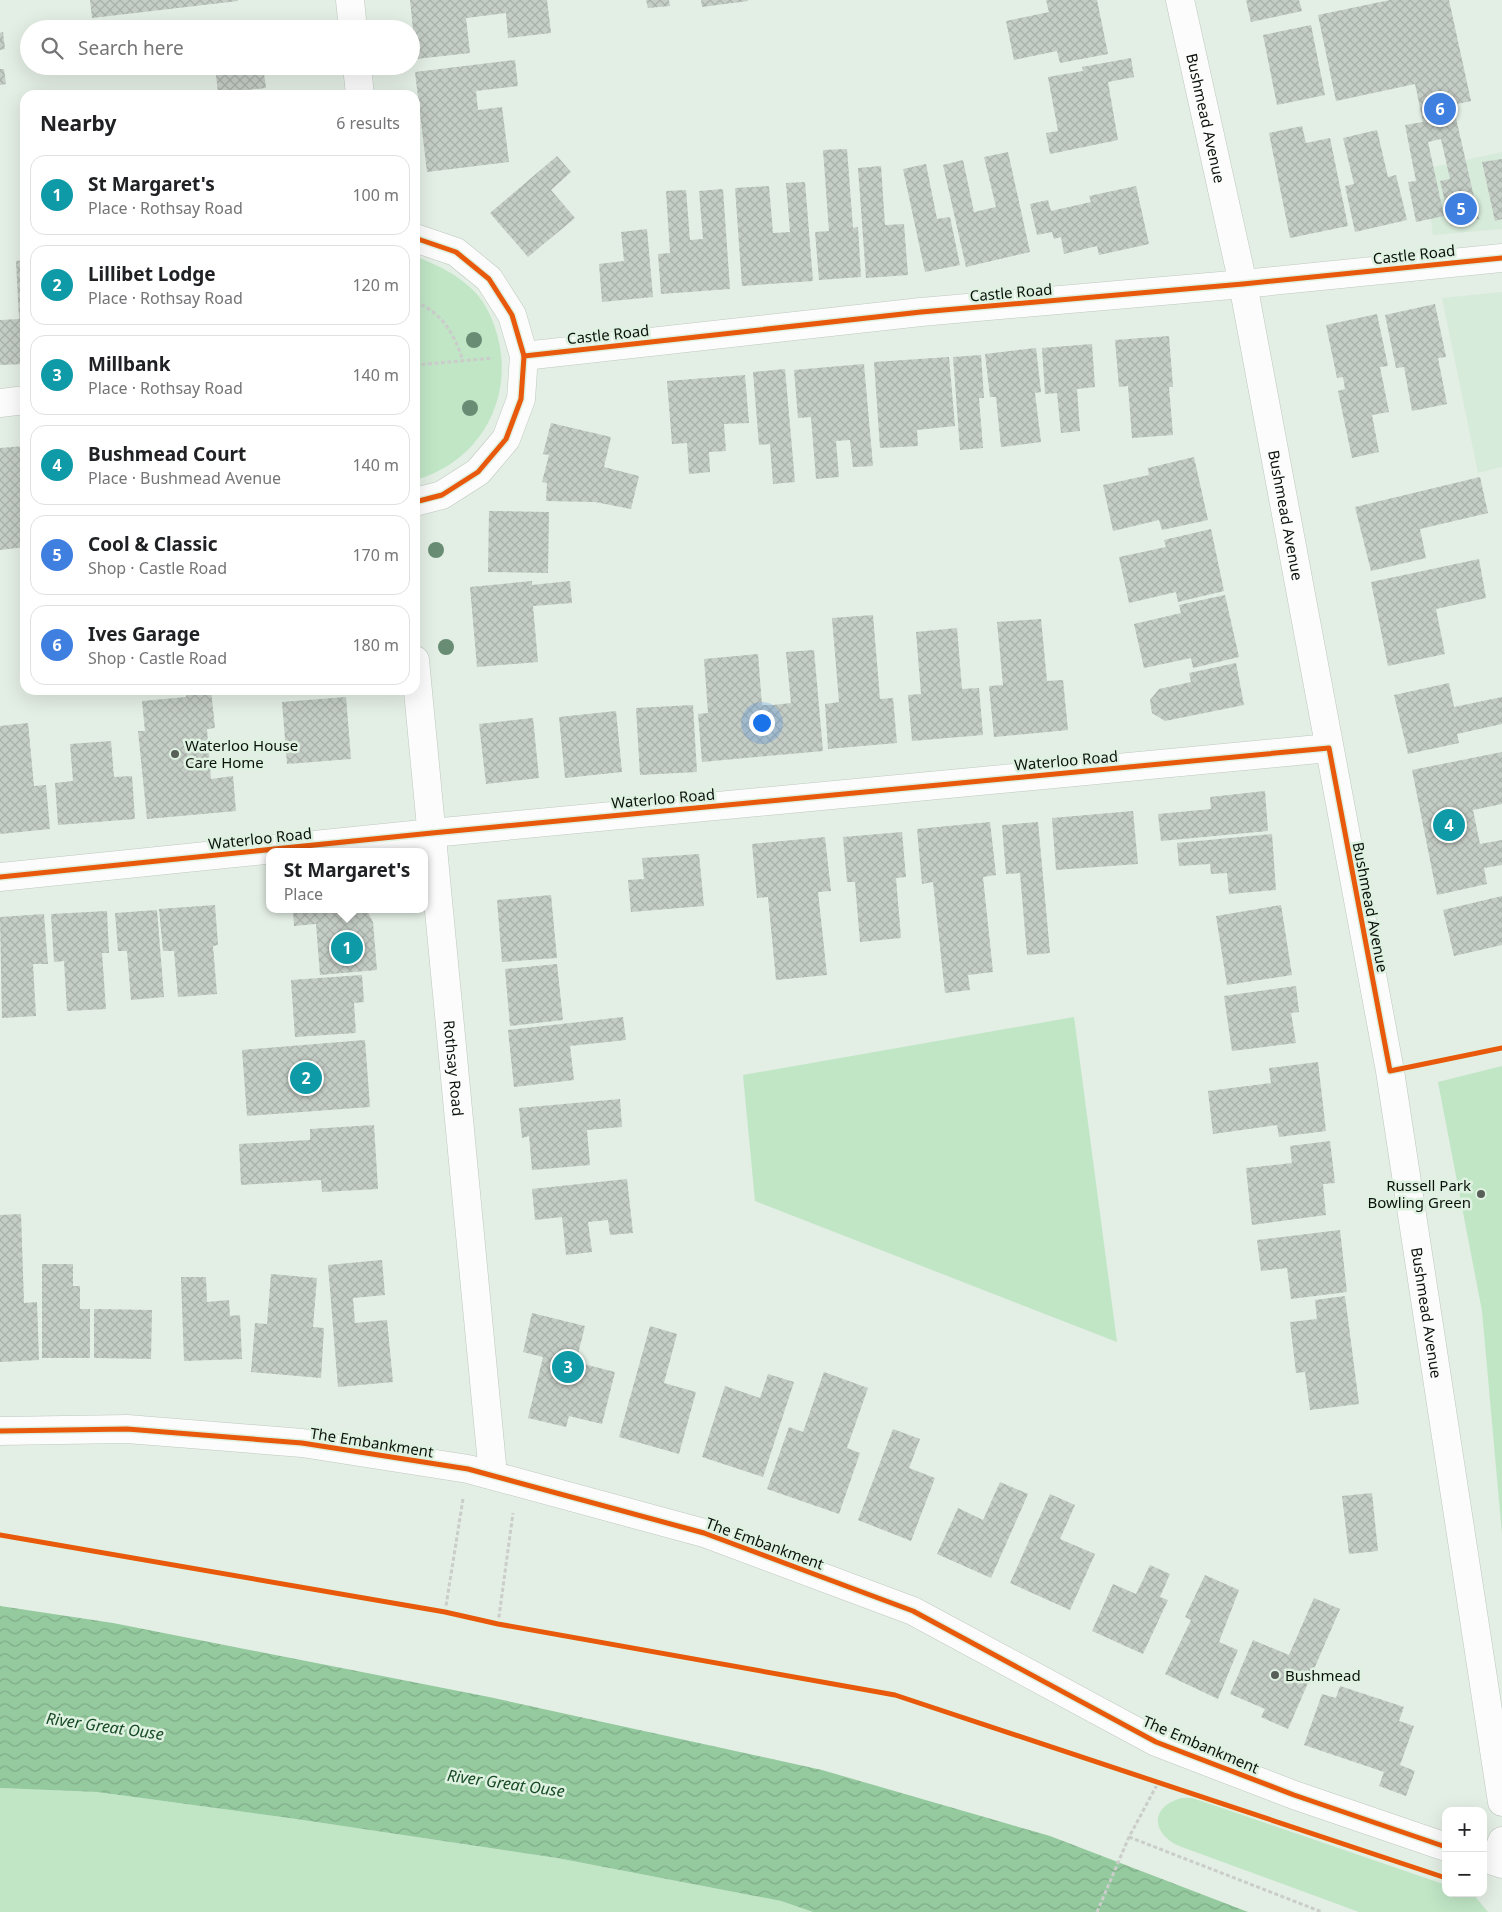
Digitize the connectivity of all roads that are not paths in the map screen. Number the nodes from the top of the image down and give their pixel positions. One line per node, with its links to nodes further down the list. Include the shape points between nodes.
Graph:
1 (350, 0): 3 (street)
2 (1180, 0): 8 (street, Bushmead Avenue)
3 (352, 20)
4 (358, 75): 5 (street)
5 (359, 90)
6 (420, 240): 9 (street, via 456,252 489,279 512,315)
7 (1502, 258): 8 (street, Castle Road)
8 (1243, 284): 9 (street, Castle Road, via 921,312); 14 (street, Bushmead Avenue)
9 (524, 356): 12 (street, via 521,399 506,438 478,472 442,495)
10 (20, 401): 11 (street)
11 (0, 403)
12 (420, 501)
13 (418, 695): 15 (street, Rothsay Road)
14 (1329, 748): 15 (street, Waterloo Road); 21 (street, Bushmead Avenue, via 1390,1071)
15 (432, 833): 16 (street, Waterloo Road); 20 (street, Rothsay Road)
16 (285, 848)
17 (266, 850): 18 (street, Waterloo Road)
18 (0, 877)
19 (0, 1431): 20 (street, The Embankment, via 127,1428 302,1443)
20 (493, 1475): 22 (street, The Embankment, via 704,1533 913,1611 1156,1742 1294,1795)
21 (1502, 1802)
22 (1442, 1846)

